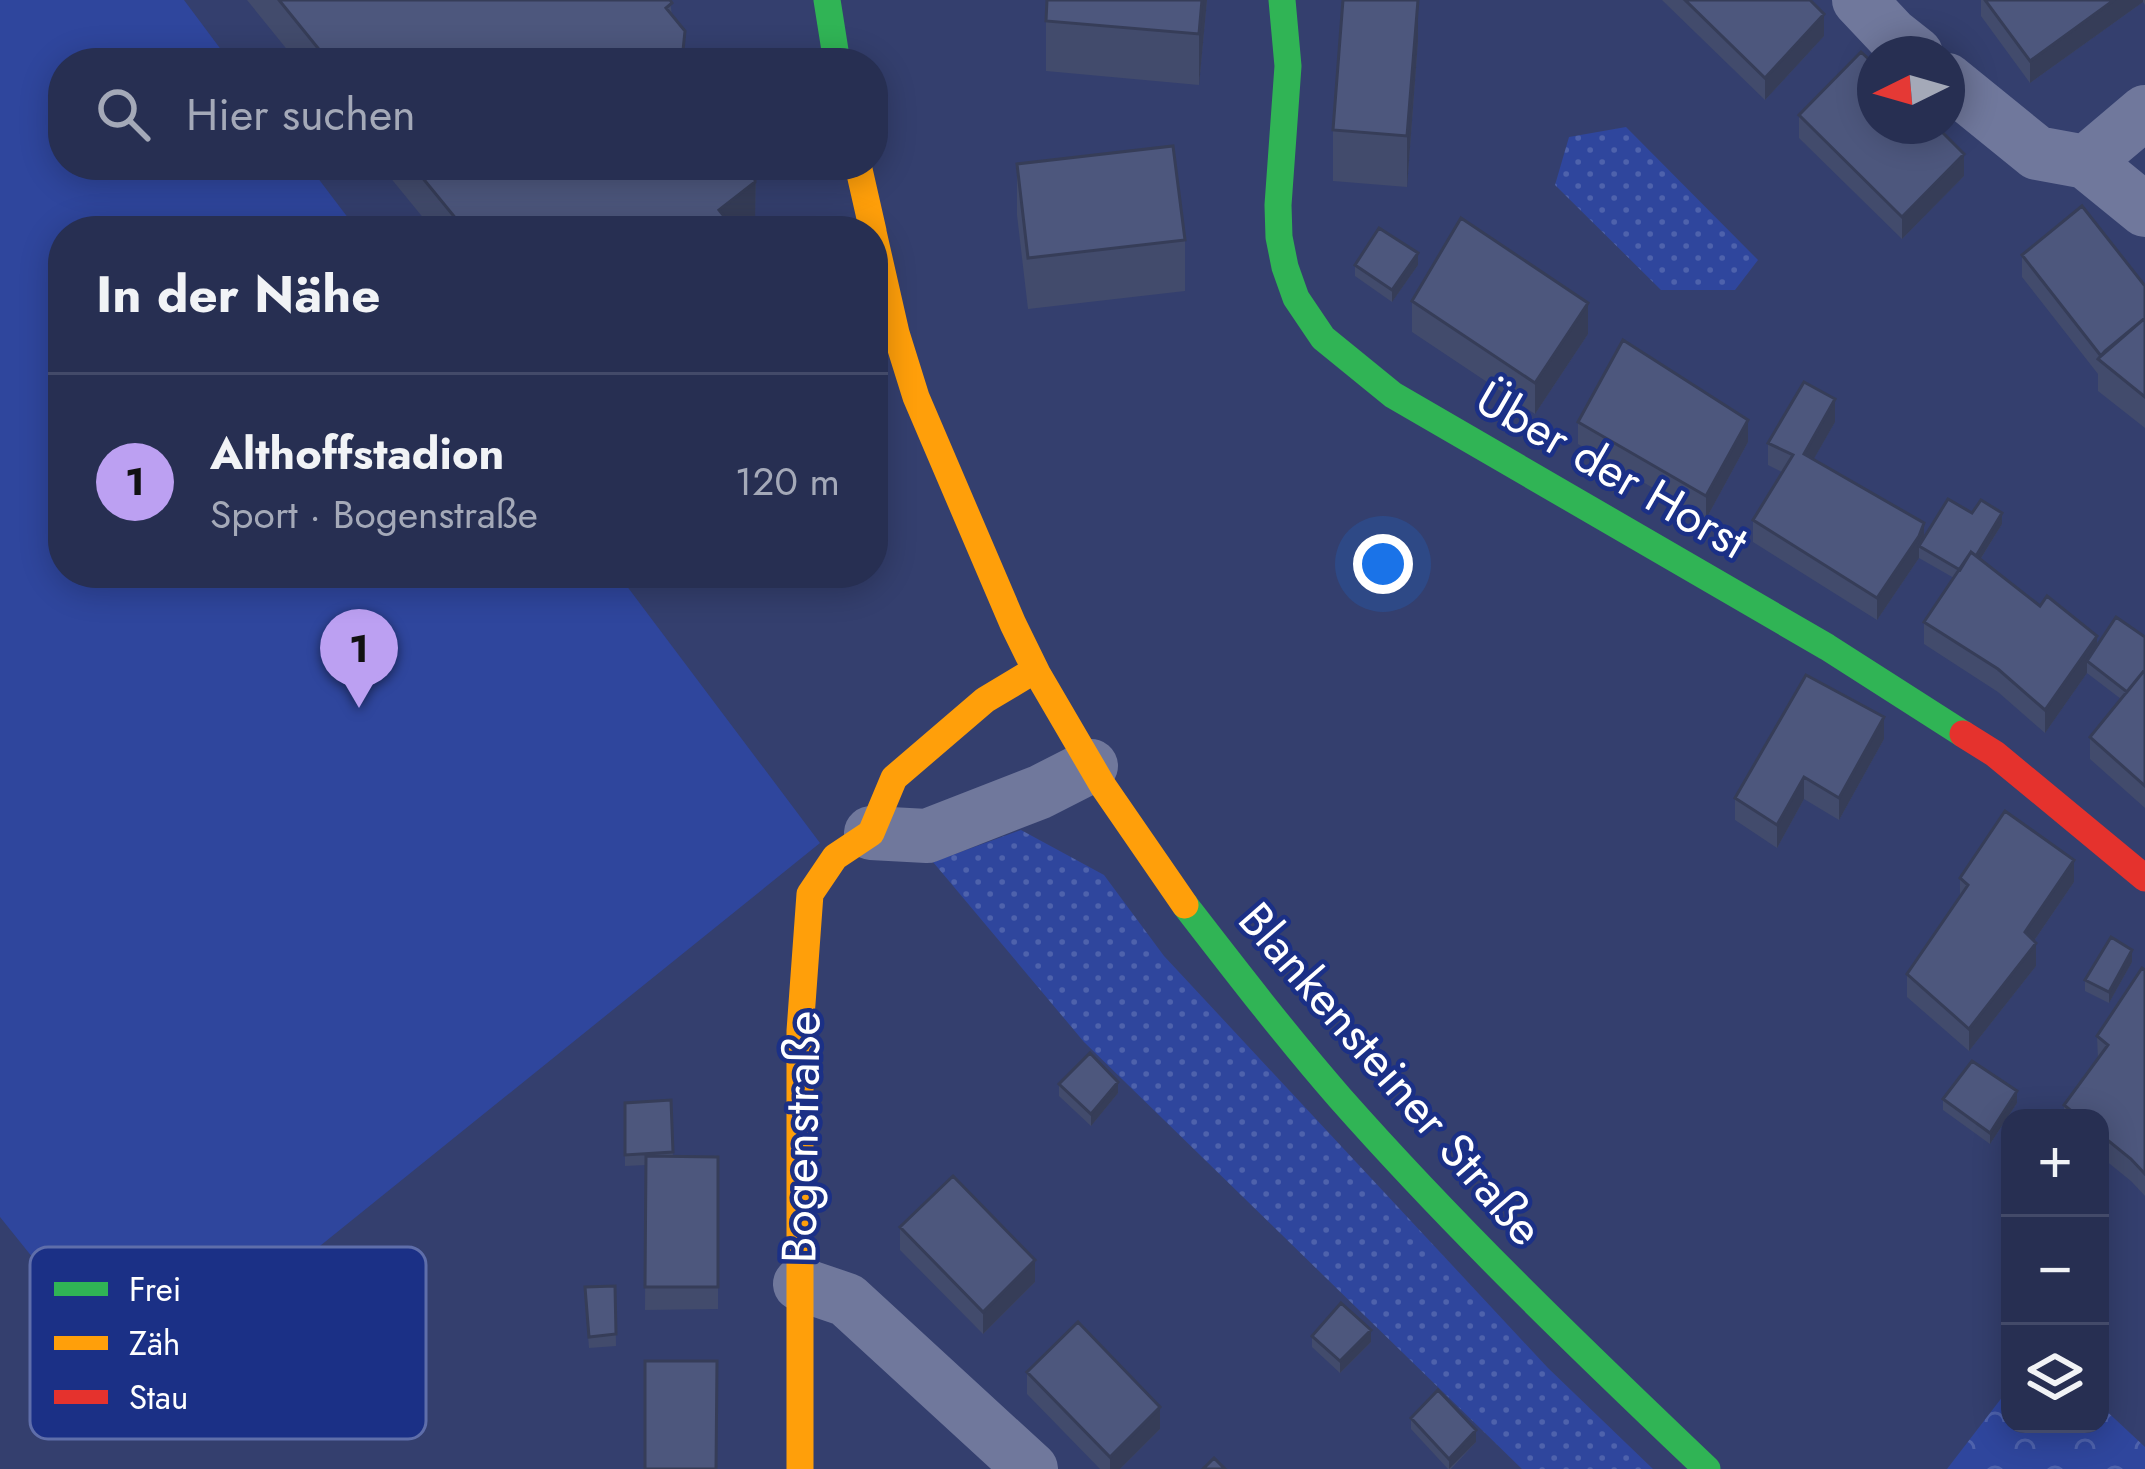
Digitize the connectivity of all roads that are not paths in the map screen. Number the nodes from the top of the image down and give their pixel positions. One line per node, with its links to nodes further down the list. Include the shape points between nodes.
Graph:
1 (827, 0): 5 (street)
2 (1282, 0): 16 (street, Über der Horst, via 1289,71 1276,219 1290,286 1316,329 1393,395 1995,754)
3 (1859, 0): 4 (street)
4 (1894, 36)
5 (835, 48)
6 (1965, 95): 8 (street, via 2037,153)
7 (2145, 112): 8 (street)
8 (2086, 162): 10 (street)
9 (861, 180): 11 (street, Blankensteiner Straße)
10 (2145, 211)
11 (870, 216)
12 (888, 296): 13 (street, Blankensteiner Straße, via 930,436)
13 (1035, 670): 14 (street, Blankensteiner Straße); 15 (street, Bogenstraße, via 985,700 894,778)
14 (1091, 766): 15 (street, via 927,836); 20 (street, Blankensteiner Straße, via 1205,934 1340,1099 1572,1342)
15 (871, 833): 17 (street, Bogenstraße, via 836,857 810,894 800,1031)
16 (2145, 878)
17 (800, 1285): 18 (street, Bogenstraße); 19 (street, via 847,1300)
18 (800, 1469)
19 (1031, 1469)
20 (1707, 1469)

